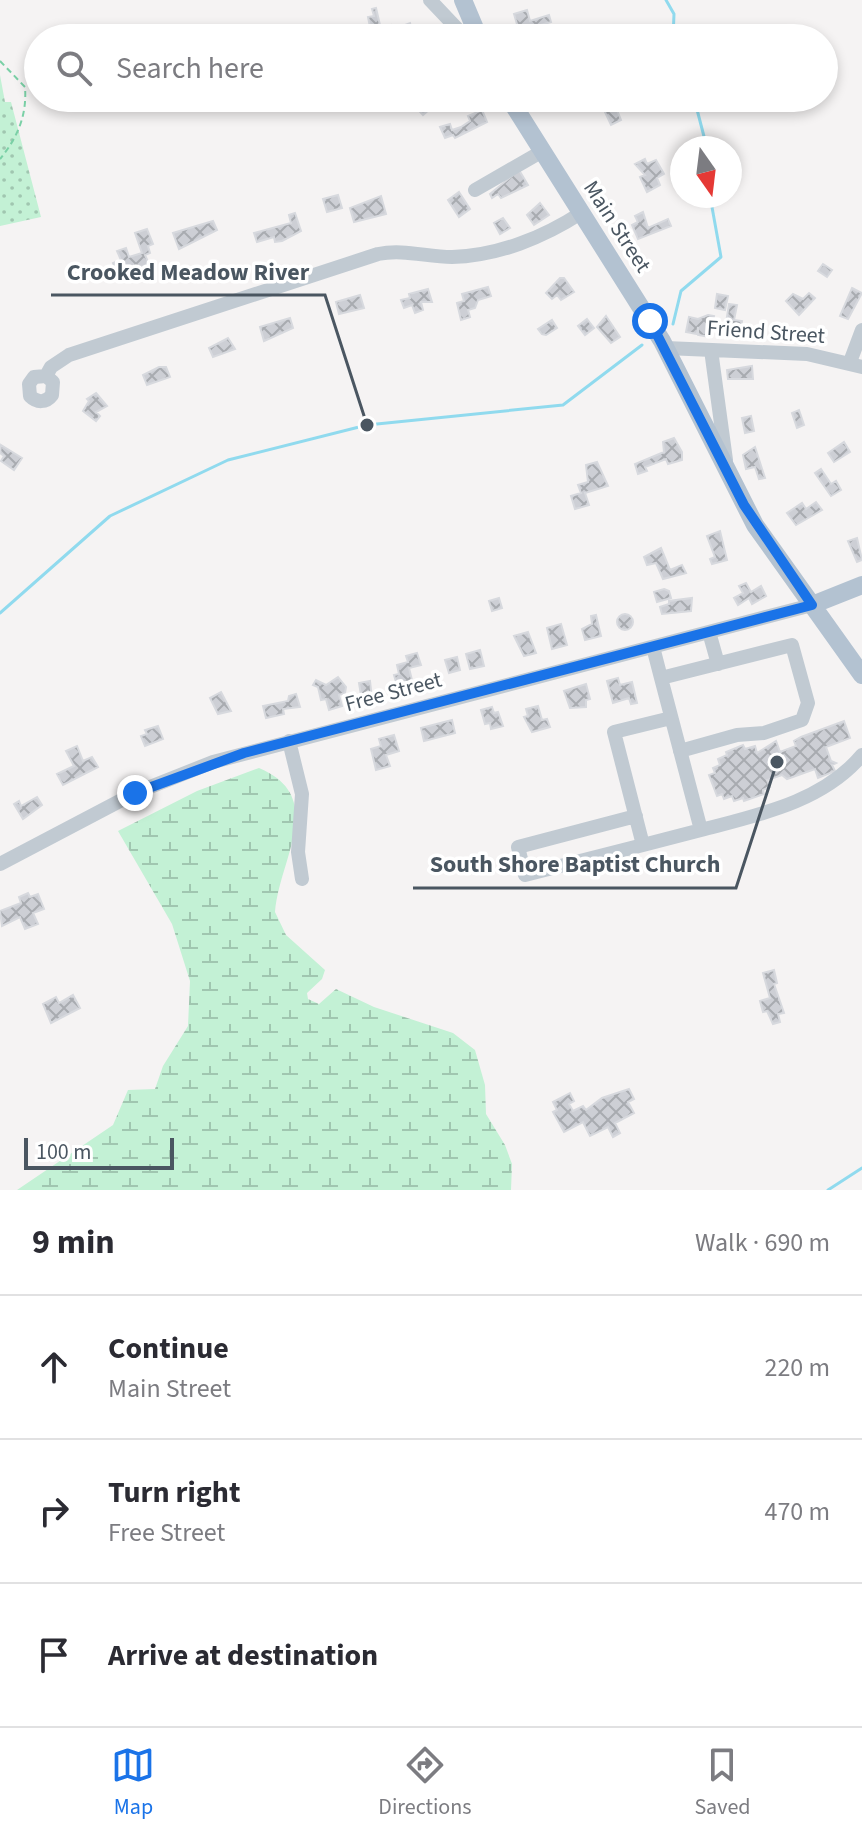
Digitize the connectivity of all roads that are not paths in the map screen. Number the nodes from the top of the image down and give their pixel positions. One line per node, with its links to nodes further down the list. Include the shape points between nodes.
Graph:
1 (430, 0): 3 (street)
2 (463, 0): 4 (main road)
3 (453, 24)
4 (473, 24)
5 (517, 112): 6 (main road, Main Street)
6 (541, 152): 7 (street); 8 (main road, Main Street)
7 (475, 190)
8 (581, 213): 10 (main road, Main Street); 13 (street, via 540,237 480,253 378,254 69,355)
9 (862, 330): 12 (street)
10 (666, 348): 11 (street, Friend Street); 15 (main road, Main Street)
11 (711, 350): 12 (street, Friend Street, via 807,354); 14 (street, Main Street)
12 (856, 365)
13 (46, 376)
14 (719, 409): 15 (street); 16 (street, Main Street)
15 (705, 424): 16 (main road, Main Street)
16 (727, 472): 18 (main road, Main Street, via 755,525)
17 (862, 585): 18 (main road)
18 (812, 605): 19 (street, Free Street); 22 (main road, Main Street)
19 (709, 632): 20 (street, Free Street); 21 (street)
20 (653, 647): 23 (street); 25 (street, Free Street)
21 (718, 664): 23 (street); 26 (street, via 792,645 808,703 806,715 796,725)
22 (862, 675)
23 (661, 678): 24 (street)
24 (671, 718): 26 (street); 28 (street, via 614,732)
25 (289, 741): 31 (street, Free Street, via 158,783); 32 (street, via 302,794)
26 (680, 751): 29 (street)
27 (862, 755): 29 (street, via 840,777 776,810)
28 (636, 816): 30 (street); 30 (street, via 518,847 525,875)
29 (701, 830): 30 (street)
30 (643, 845)
31 (0, 864)
32 (302, 879)

